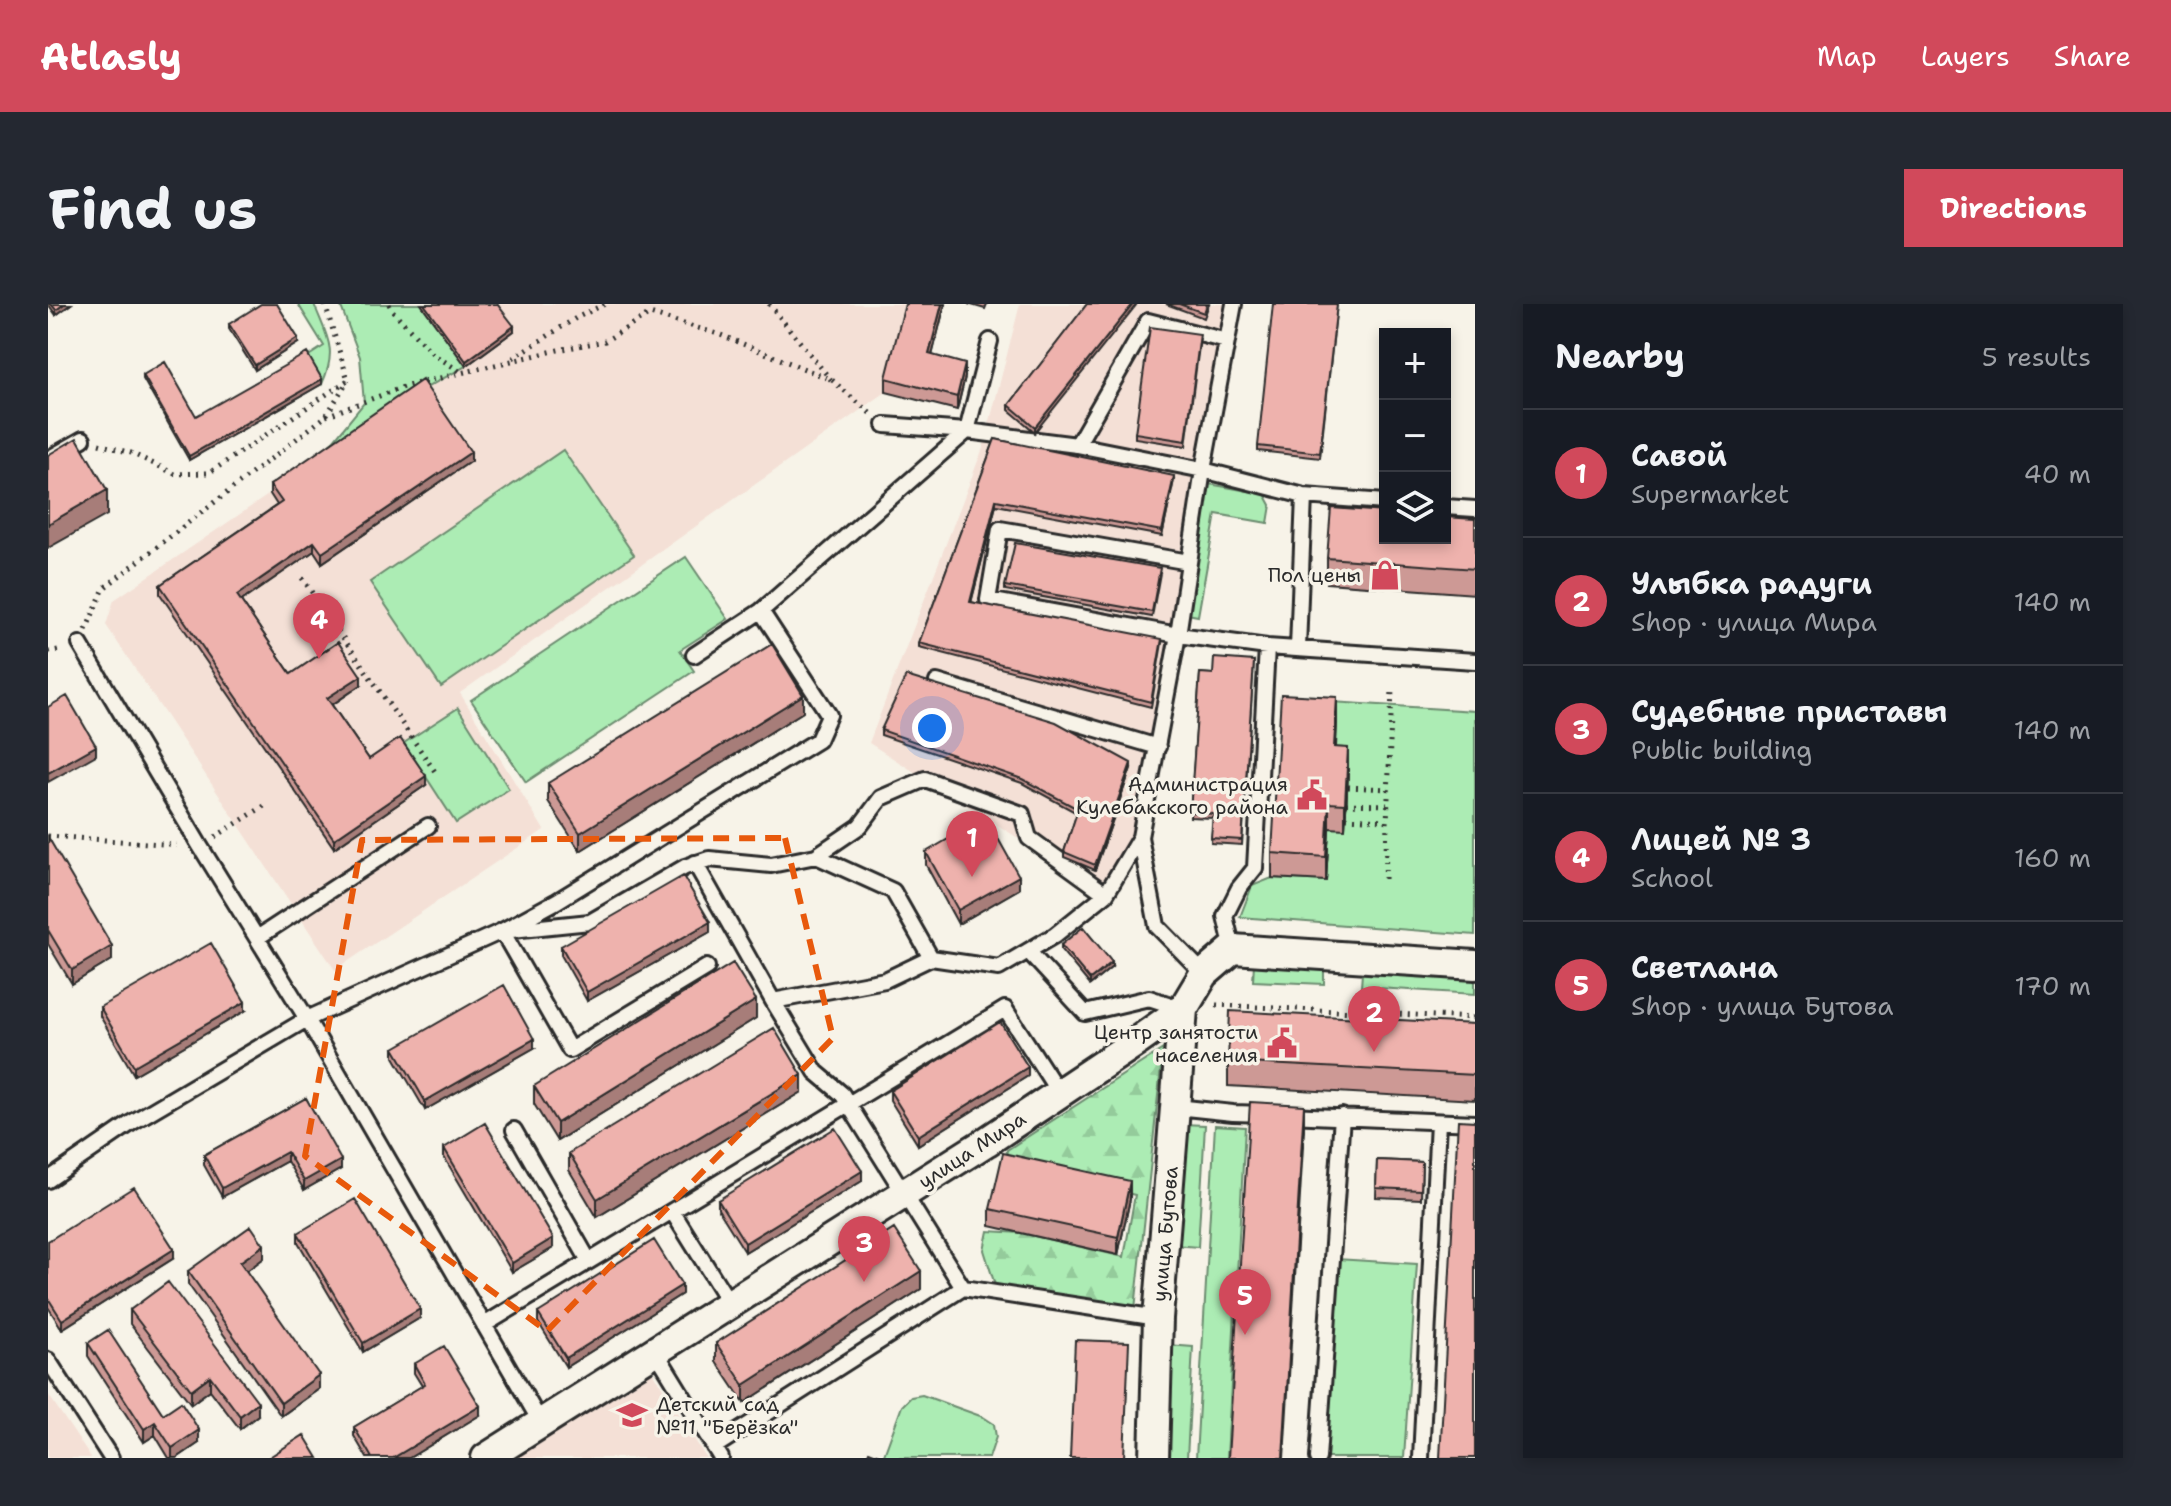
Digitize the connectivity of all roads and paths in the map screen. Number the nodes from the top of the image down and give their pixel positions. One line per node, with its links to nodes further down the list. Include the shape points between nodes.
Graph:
1 (325, 304): 10 (path)
2 (389, 304): 9 (path, via 433,354)
3 (605, 304): 8 (path)
4 (769, 304): 11 (path)
5 (1234, 304): 7 (lane)
6 (990, 341): 14 (lane)
7 (1227, 341): 16 (lane, via 1148,321); 18 (lane)
8 (508, 362): 9 (path); 11 (path, via 605,341 650,314 718,334)
9 (461, 373): 12 (path, via 406,386)
10 (348, 380): 12 (path); 15 (path, via 209,473 175,474)
11 (832, 380): 13 (path)
12 (326, 416): 27 (path, via 104,588)
13 (885, 425): 14 (lane)
14 (967, 431): 16 (lane); 25 (lane)
15 (83, 439): 17 (lane)
16 (1077, 445): 18 (lane)
17 (48, 459)
18 (1203, 470): 19 (lane); 23 (lane)
19 (1304, 496): 20 (lane); 29 (lane)
20 (1379, 502)
21 (1451, 507): 22 (lane)
22 (1475, 509)
23 (1189, 562): 26 (lane); 26 (lane, via 1000,529 988,600)
24 (302, 578): 35 (path)
25 (761, 611): 30 (lane); 51 (lane, via 829,715 818,740)
26 (1178, 635): 28 (lane); 34 (lane)
27 (80, 644): 46 (lane)
28 (1267, 647): 29 (lane); 53 (lane, via 1255,868 1225,916)
29 (1298, 648): 31 (lane)
30 (694, 655)
31 (1475, 661)
32 (937, 682): 34 (lane)
33 (1392, 689): 37 (path)
34 (1158, 747): 45 (lane)
35 (436, 773)
36 (1348, 787): 37 (path)
37 (1388, 789): 40 (path)
38 (269, 803): 46 (path)
39 (1346, 804): 40 (path)
40 (1387, 805): 42 (path)
41 (1346, 818): 42 (path)
42 (1386, 820): 49 (path)
43 (428, 826): 52 (lane)
44 (48, 836): 46 (path)
45 (1140, 837): 50 (lane); 58 (lane, via 1157,926)
46 (200, 846): 52 (lane)
47 (816, 856): 48 (lane, via 771,865 709,859); 50 (lane, via 860,826 881,798 925,779 1022,814 1029,838); 55 (lane, via 893,891)
48 (695, 863): 51 (lane, via 590,922); 59 (lane)
49 (1385, 879)
50 (1106, 894): 54 (lane)
51 (502, 931): 57 (lane, via 570,1050); 63 (lane)
52 (257, 938): 63 (lane)
53 (1233, 949): 56 (street); 58 (street, улица Мира)
54 (1028, 951): 55 (lane, via 999,968); 61 (lane, via 1085,1013 1149,998)
55 (931, 958): 59 (lane, via 885,980)
56 (1475, 965)
57 (707, 967)
58 (1204, 974): 61 (street, улица Мира)
59 (773, 1001): 65 (lane, via 816,1072)
60 (1215, 1005): 62 (path)
61 (1183, 1009): 64 (street, улица Мира); 66 (street, улица Бутова)
62 (1475, 1018)
63 (307, 1019): 71 (lane, via 131,1123); 78 (lane)
64 (1059, 1093): 65 (lane, via 1005,1009); 72 (street, улица Мира)
65 (848, 1104): 72 (lane); 73 (lane)
66 (1176, 1107): 67 (lane); 77 (street, улица Бутова)
67 (1342, 1116): 68 (lane); 86 (lane)
68 (1438, 1122): 69 (lane); 87 (lane)
69 (1475, 1123)
70 (514, 1130): 74 (lane)
71 (48, 1180)
72 (904, 1194): 75 (lane); 76 (street, улица Мира)
73 (672, 1211): 74 (lane); 76 (lane)
74 (589, 1261): 78 (lane)
75 (963, 1288): 77 (lane); 82 (lane)
76 (730, 1304): 79 (street, улица Мира)
77 (1158, 1318): 85 (street, улица Бутова)
78 (484, 1325): 81 (lane)
79 (656, 1352): 81 (street, улица Мира); 82 (lane)
80 (48, 1360): 83 (lane)
81 (541, 1423): 84 (street, улица Мира)
82 (718, 1452)
83 (111, 1458)
84 (486, 1458)
85 (1154, 1458)
86 (1318, 1458)
87 (1421, 1458)

